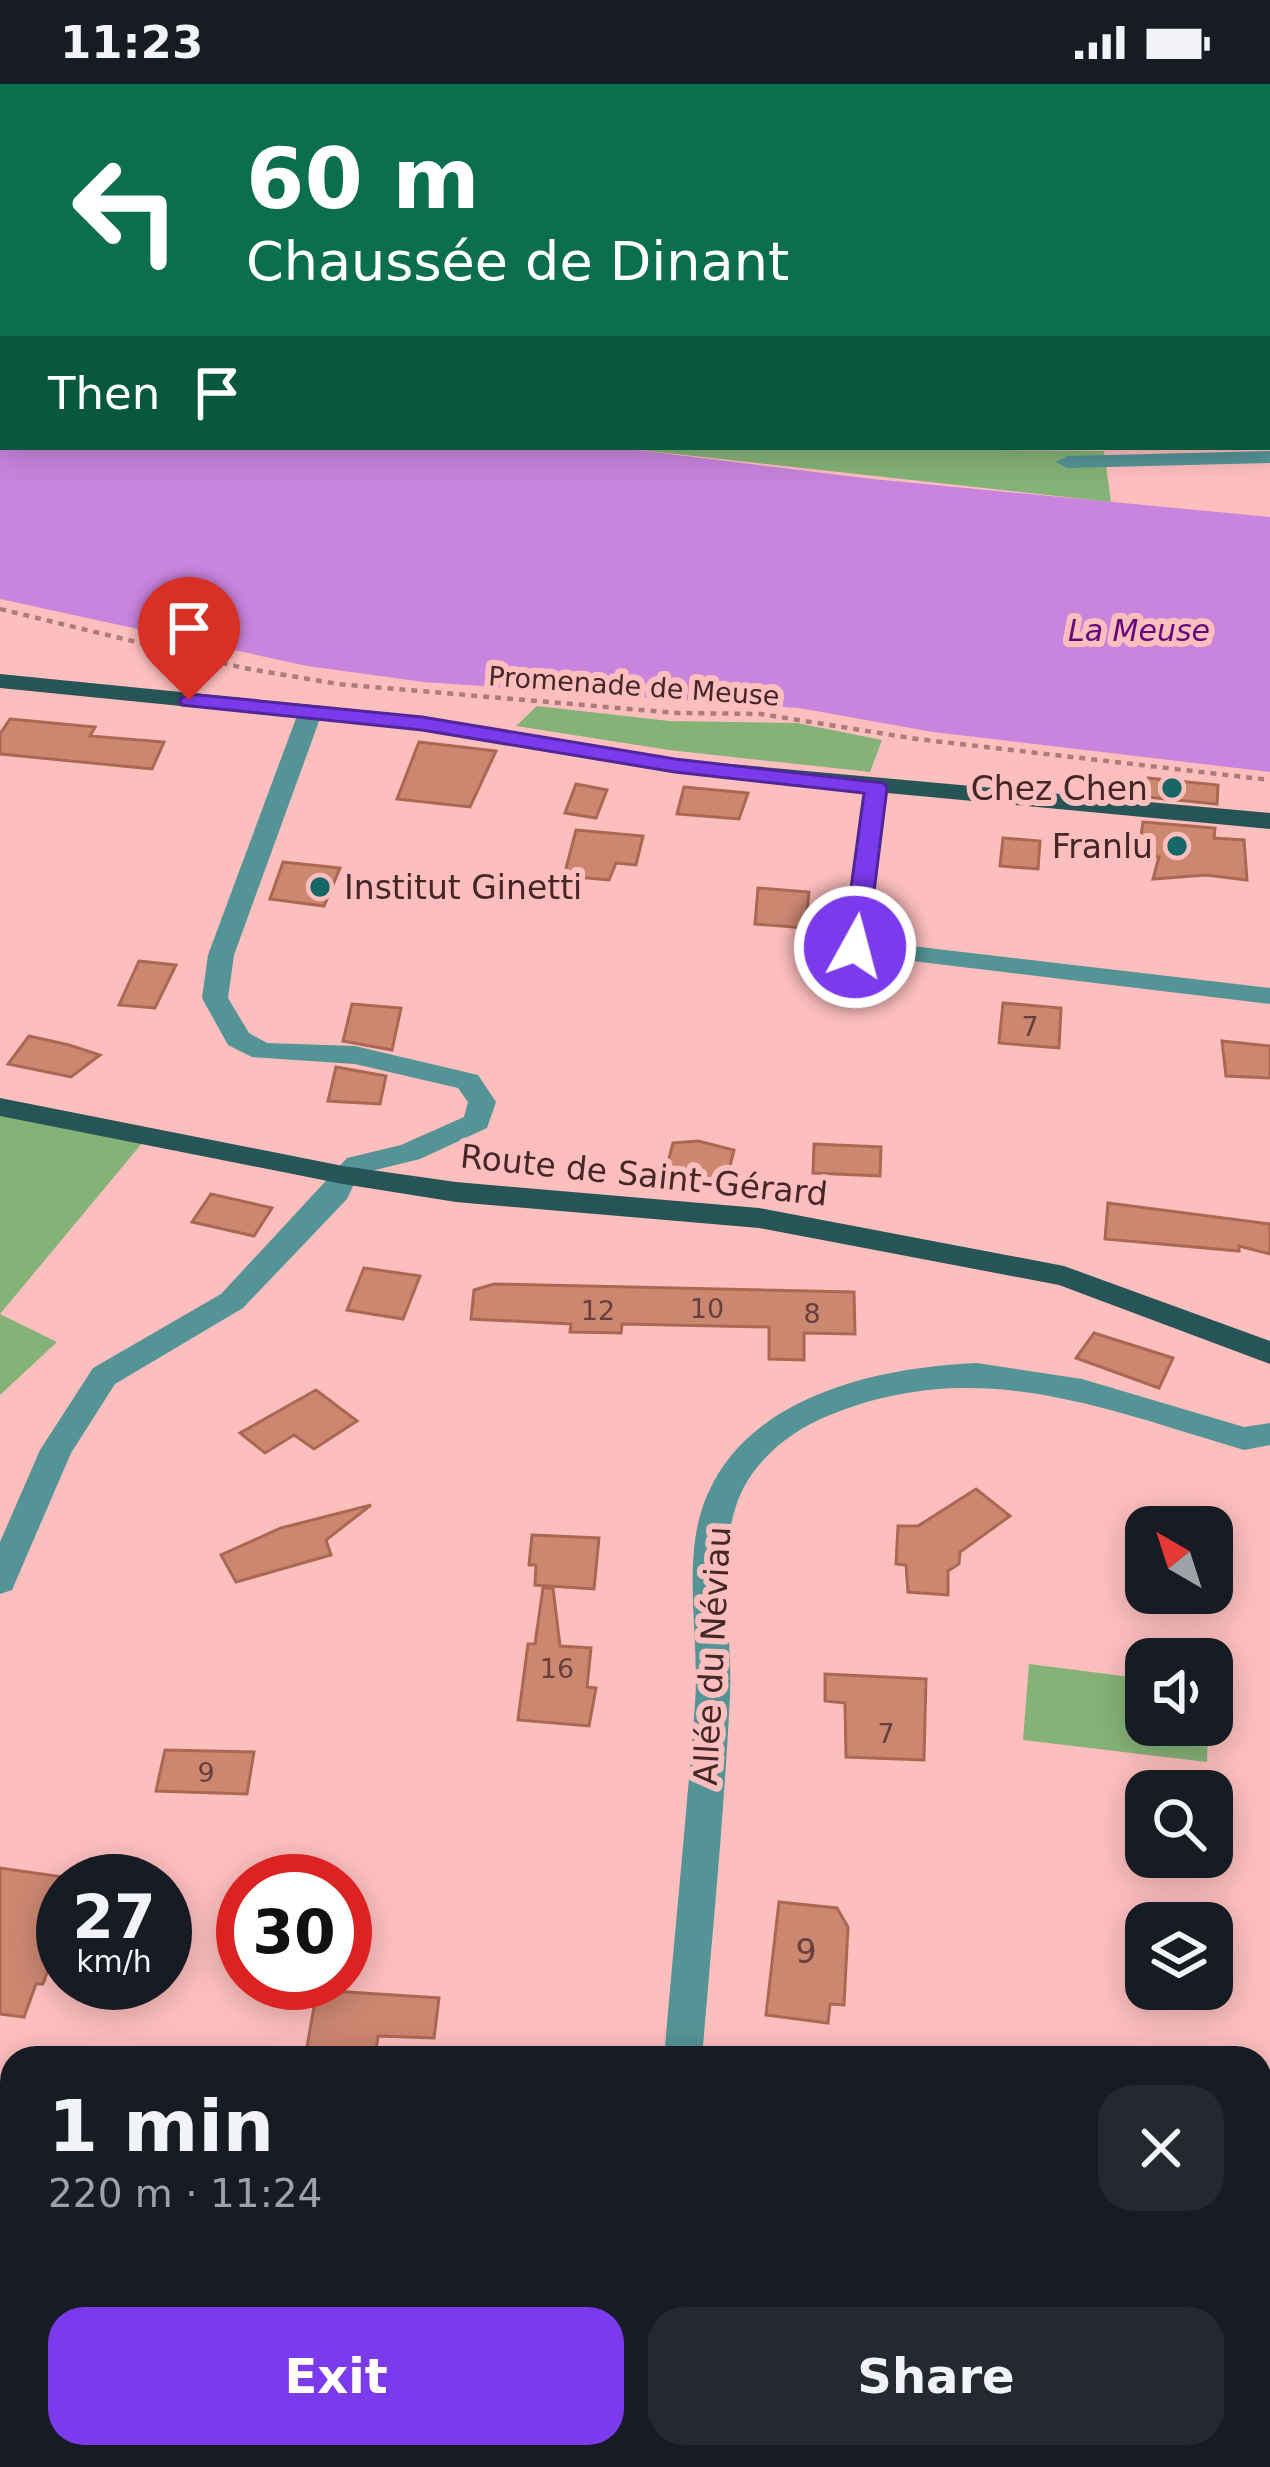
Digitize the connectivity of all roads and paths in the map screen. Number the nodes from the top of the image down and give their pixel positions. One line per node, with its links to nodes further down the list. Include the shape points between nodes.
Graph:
1 (1270, 457): 2 (street)
2 (1067, 462)
3 (0, 609): 6 (path, Promenade de Meuse, via 338,684 760,714)
4 (0, 681): 5 (main road)
5 (310, 713): 7 (main road); 11 (street, via 221,955 215,998 238,1039 262,1051 355,1055 436,1070 467,1081 482,1102 477,1122)
6 (1270, 780)
7 (876, 788): 8 (main road); 9 (street, via 855,947)
8 (1270, 821)
9 (1270, 996)
10 (0, 1107): 11 (main road, Route de Saint-Gérard)
11 (343, 1175): 12 (main road, Route de Saint-Gérard, via 759,1218 1064,1276); 14 (street, via 337,1192 232,1301 104,1376 56,1450)
12 (1270, 1353)
13 (1270, 1434): 15 (street, Allée du Néviau, via 1244,1438 1034,1379 945,1370 864,1386 763,1438 736,1470 716,1520 714,1688)
14 (0, 1582)
15 (684, 2046)

